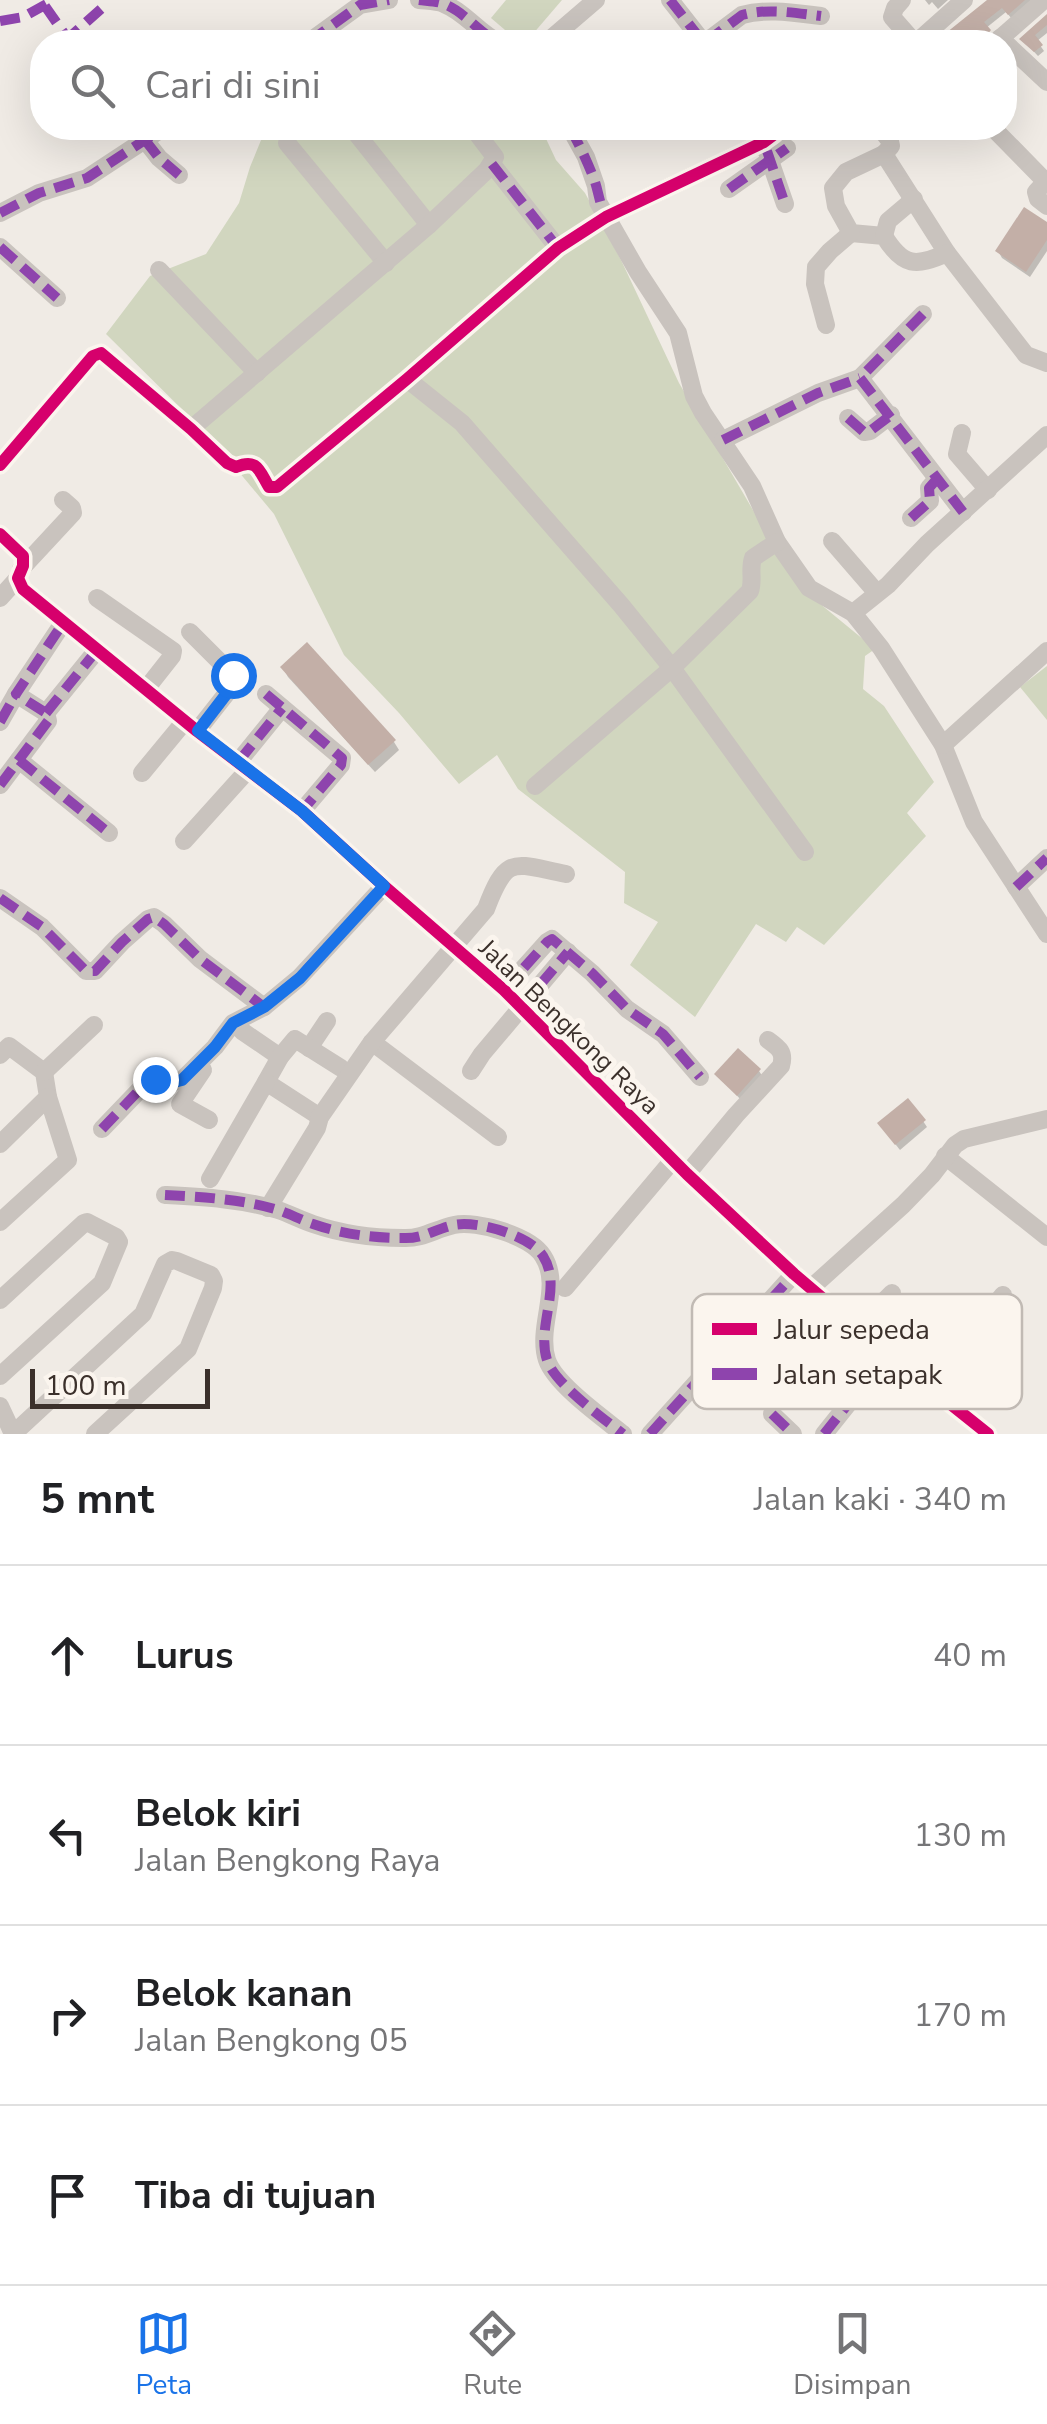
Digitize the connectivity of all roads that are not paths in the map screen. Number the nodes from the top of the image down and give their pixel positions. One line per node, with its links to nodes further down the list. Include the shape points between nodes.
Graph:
1 (390, 0): 8 (street)
2 (419, 0): 11 (street, via 442,2)
3 (596, 0): 12 (street)
4 (670, 0): 13 (street)
5 (902, 0): 15 (street, via 892,17)
6 (964, 0): 16 (street)
7 (1044, 0): 17 (street)
8 (358, 2): 10 (street)
9 (820, 16): 14 (street, via 747,13)
10 (324, 30)
11 (479, 30)
12 (561, 30)
13 (694, 30)
14 (721, 30)
15 (904, 30)
16 (930, 30)
17 (1010, 30)
18 (1017, 56): 19 (street)
19 (1047, 82)
20 (146, 140): 31 (street); 37 (street, via 87,178)
21 (362, 140): 39 (street)
22 (481, 140): 30 (street)
23 (577, 140): 38 (street)
24 (770, 140): 28 (street); 33 (street); 35 (street); 38 (street)
25 (887, 140): 29 (street)
26 (1005, 140): 32 (street)
27 (287, 143): 45 (street)
28 (787, 148)
29 (884, 154): 34 (street); 40 (street, via 846,172 834,188)
30 (492, 164): 39 (street); 43 (street)
31 (179, 175)
32 (1046, 180): 36 (street, via 1036,192)
33 (730, 189)
34 (914, 199): 41 (street, via 888,221); 44 (street)
35 (785, 204)
36 (1047, 206)
37 (0, 213)
38 (606, 217): 43 (street); 59 (street, via 678,333 694,396)
39 (430, 226): 45 (street)
40 (851, 234): 41 (street); 49 (street, via 816,267)
41 (884, 236): 44 (street, via 905,261)
42 (0, 247): 47 (street)
43 (558, 248): 53 (street)
44 (950, 258): 50 (street, via 1026,355)
45 (386, 263): 51 (street)
46 (159, 270): 51 (street)
47 (56, 298)
48 (923, 314): 52 (street)
49 (826, 325)
50 (1047, 363)
51 (257, 372): 56 (street)
52 (860, 378): 54 (street); 59 (street)
53 (407, 379): 56 (street, via 273,488 256,466 231,466); 78 (street, via 462,423 511,476)
54 (891, 415): 55 (street, via 864,432); 61 (street)
55 (848, 418)
56 (191, 429): 60 (street, via 98,353)
57 (962, 433): 62 (street, via 957,454)
58 (1047, 435): 62 (street)
59 (722, 440): 67 (street)
60 (0, 465)
61 (936, 479): 64 (street); 65 (street, via 930,501)
62 (988, 490): 64 (street)
63 (64, 500): 69 (street, via 73,513)
64 (964, 512): 70 (street)
65 (911, 518)
66 (0, 534): 69 (street, Jalan Bengkong Raya, via 20,551)
67 (777, 542): 73 (street, via 810,588); 78 (street, via 753,558 750,591)
68 (832, 542): 70 (street)
69 (19, 574): 71 (street); 74 (street, Jalan Bengkong Raya, via 23,589)
70 (877, 593): 73 (street)
71 (0, 598)
72 (97, 598): 79 (street, via 172,652)
73 (853, 613): 86 (street)
74 (63, 623): 76 (street, Jalan Bengkong Raya); 80 (street)
75 (190, 632): 85 (street, via 234,679)
76 (97, 650): 79 (street, Jalan Bengkong Raya); 83 (street)
77 (1047, 651): 86 (street)
78 (672, 668): 91 (street); 95 (street)
79 (146, 689): 85 (street, Jalan Bengkong Raya)
80 (16, 694): 83 (street); 84 (street)
81 (266, 694): 82 (street)
82 (282, 708): 88 (street); 92 (street, via 342,758)
83 (46, 713): 87 (street, via 46,725)
84 (0, 722)
85 (191, 726): 88 (street, Jalan Bengkong Raya); 89 (street)
86 (944, 745): 99 (street, via 974,822)
87 (10, 763): 90 (street); 93 (street)
88 (243, 766): 92 (street, Jalan Bengkong Raya); 94 (street)
89 (142, 773)
90 (0, 785)
91 (535, 786)
92 (302, 811): 98 (street, Jalan Bengkong Raya)
93 (109, 834)
94 (184, 841)
95 (805, 852)
96 (1047, 858): 99 (street)
97 (566, 874): 102 (street, via 516,865 504,872 486,910)
98 (384, 886): 102 (street, Jalan Bengkong Raya); 105 (street, via 300,978)
99 (1016, 888): 101 (street)
100 (0, 898): 105 (street, via 91,972 154,918)
101 (1047, 934)
102 (453, 947): 104 (street, Jalan Bengkong Raya); 111 (street)
103 (568, 952): 104 (street, via 546,942); 106 (street); 119 (street, via 627,1009 664,1034)
104 (504, 990): 106 (street, Jalan Bengkong Raya)
105 (264, 1007): 112 (street, via 233,1023)
106 (521, 1007): 117 (street); 130 (street, Jalan Bengkong Raya)
107 (327, 1020): 113 (street)
108 (94, 1026): 118 (street)
109 (242, 1031): 115 (street)
110 (768, 1040): 131 (street, via 781,1050 781,1066)
111 (372, 1042): 123 (street); 127 (street)
112 (215, 1047): 125 (street, via 180,1104); 126 (street, via 182,1080 148,1081)
113 (309, 1048): 115 (street, via 295,1039); 116 (street)
114 (0, 1055): 118 (street, via 9,1046)
115 (280, 1057): 120 (street)
116 (342, 1068)
117 (471, 1071)
118 (44, 1072): 122 (street)
119 (700, 1076)
120 (266, 1082): 123 (street); 132 (street)
121 (325, 1091): 123 (street)
122 (48, 1097): 128 (street); 135 (street, via 68,1160)
123 (316, 1115): 134 (street, via 317,1128)
124 (1047, 1119): 129 (street, via 964,1139)
125 (209, 1120)
126 (102, 1129)
127 (498, 1138)
128 (0, 1144)
129 (945, 1156): 136 (street); 139 (street, via 903,1205)
130 (673, 1160): 131 (street, Jalan Bengkong Raya); 138 (street)
131 (687, 1174): 137 (street, Jalan Bengkong Raya)
132 (210, 1180)
133 (165, 1196): 134 (street)
134 (265, 1201): 151 (street, via 348,1234 421,1238 469,1223 536,1246 550,1273 548,1362)
135 (0, 1222)
136 (1047, 1237)
137 (794, 1274): 139 (street, Jalan Bengkong Raya); 140 (street)
138 (566, 1288)
139 (810, 1288): 141 (street, Jalan Bengkong Raya)
140 (776, 1294)
141 (817, 1294)
142 (0, 1300): 143 (street, via 84,1223 119,1242 102,1283)
143 (0, 1376)
144 (692, 1387): 152 (street)
145 (0, 1406): 149 (street)
146 (844, 1409): 154 (street)
147 (958, 1409): 155 (street, Jalan Bengkong Raya)
148 (772, 1414): 153 (street)
149 (13, 1434): 150 (street, via 143,1314 165,1264 177,1261 211,1276 213,1288 188,1350)
150 (95, 1434)
151 (623, 1434)
152 (650, 1434)
153 (794, 1434)
154 (824, 1434)
155 (988, 1434)

